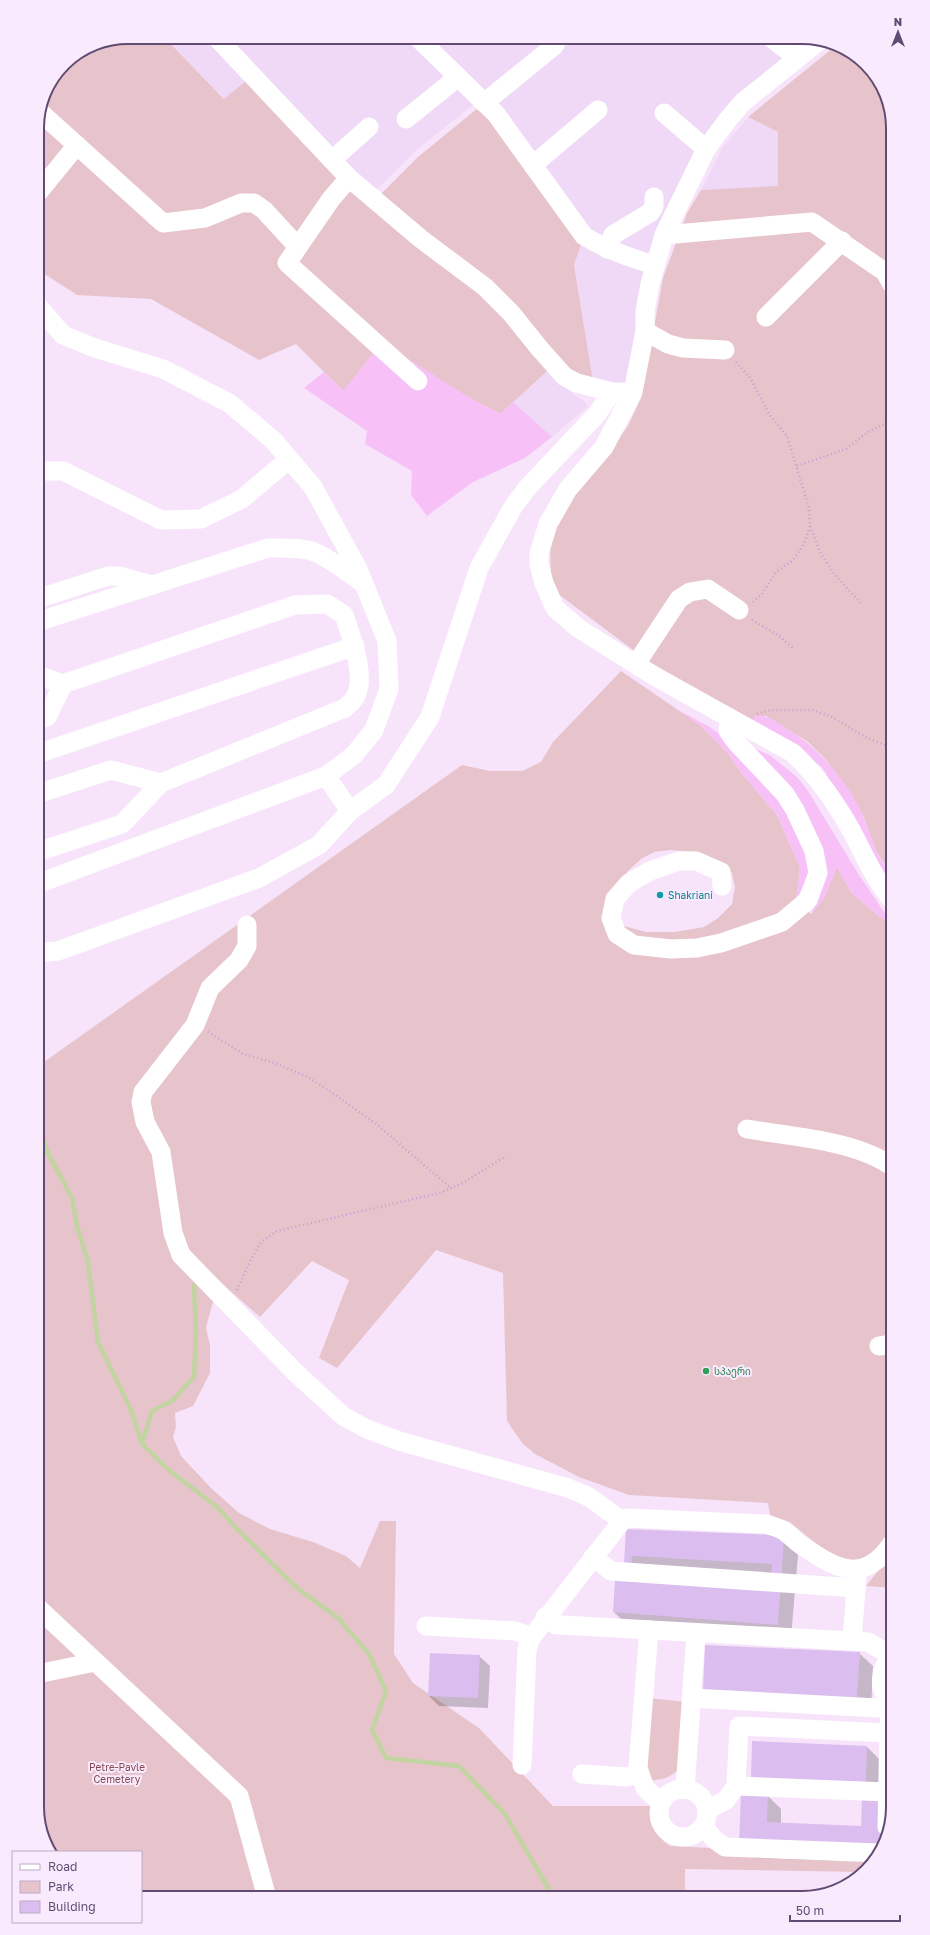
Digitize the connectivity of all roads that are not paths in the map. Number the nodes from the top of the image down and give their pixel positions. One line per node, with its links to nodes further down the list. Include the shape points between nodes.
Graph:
1 (223, 44): 16 (street)
2 (424, 44): 7 (street)
3 (554, 44): 8 (street)
4 (779, 44): 6 (street)
5 (814, 45): 6 (street)
6 (797, 58): 15 (street, via 743,102)
7 (458, 77): 8 (street); 12 (street)
8 (484, 103): 17 (street, via 496,114)
9 (598, 110): 17 (street)
10 (664, 113): 15 (street)
11 (45, 117): 14 (street)
12 (406, 119)
13 (369, 127): 16 (street)
14 (77, 145): 19 (street); 23 (street, via 163,223 205,218 241,203 254,203 264,210)
15 (706, 149): 21 (street)
16 (332, 160): 18 (street)
17 (533, 165): 24 (street, via 584,236)
18 (349, 178): 23 (street); 32 (street, via 421,239 485,287 511,313 565,377 577,383)
19 (44, 185)
20 (654, 196): 24 (street, via 651,212 612,235)
21 (664, 235): 22 (street, via 812,222); 25 (street)
22 (842, 241): 26 (street); 28 (street)
23 (298, 247): 31 (street, via 287,263)
24 (606, 249): 25 (street)
25 (655, 265): 29 (street, via 648,291)
26 (886, 274)
27 (44, 313): 34 (street, via 63,335 95,348 162,368 229,403 273,440)
28 (766, 317)
29 (645, 331): 30 (street, via 668,344 683,348); 33 (street)
30 (725, 350)
31 (418, 381)
32 (612, 392): 33 (street); 51 (street, via 597,414 528,487 513,507 479,568 430,717 386,785)
33 (633, 392): 42 (street, via 604,447 568,489 548,524 539,554 539,564 544,583 556,608 578,628)
34 (289, 459): 35 (street, via 242,499 201,519 161,520 63,471); 36 (street, via 313,487)
35 (44, 471)
36 (364, 584): 37 (street, via 343,568 312,552 268,548); 48 (street, via 387,641 389,689 374,730 354,755)
37 (151, 585): 38 (street, via 120,576 108,576); 40 (street)
38 (44, 597)
39 (738, 610): 42 (street, via 708,589 690,592 678,599)
40 (44, 620)
41 (355, 646): 44 (street, via 344,614 327,604 295,605); 47 (street); 49 (street, via 360,680 354,698 345,708)
42 (636, 664): 46 (street)
43 (44, 677): 44 (street)
44 (63, 684): 45 (street, via 47,717)
45 (44, 718)
46 (738, 722): 54 (street, via 728,731 785,794 814,851 818,873 808,900 782,922 697,948 671,949 634,945 617,934 611,918 615,899 629,883 678,861 696,861 721,872); 55 (street, via 793,754 809,768 842,814)
47 (44, 752)
48 (326, 776): 51 (street); 53 (street)
49 (161, 783): 50 (street, via 111,770); 52 (street, via 122,824)
50 (44, 792)
51 (350, 811): 57 (street, via 319,845 259,878 58,951)
52 (44, 850)
53 (44, 881)
54 (722, 886)
55 (886, 892)
56 (247, 925): 60 (street, via 247,946 239,960 210,988 195,1025 143,1092 141,1102 145,1122 160,1152 174,1232 181,1255 297,1374 343,1416 367,1429 399,1441 568,1488 589,1497)
57 (44, 952)
58 (748, 1129): 59 (street, via 854,1148)
59 (886, 1162)
60 (622, 1521): 62 (street); 63 (street, via 627,1518 766,1524 781,1529 830,1564)
61 (886, 1552): 63 (street, via 873,1564)
62 (593, 1557): 64 (street, via 611,1571); 66 (street)
63 (857, 1569): 64 (street)
64 (856, 1588): 71 (street)
65 (44, 1614): 73 (street)
66 (545, 1617): 68 (street, via 556,1625); 70 (street)
67 (426, 1626): 70 (street, via 515,1631)
68 (649, 1630): 69 (street); 81 (street)
69 (696, 1633): 71 (street); 77 (street)
70 (531, 1638): 80 (street, via 527,1650)
71 (852, 1641): 72 (street, via 868,1642)
72 (886, 1652)
73 (95, 1662): 75 (street); 89 (street, via 239,1796)
74 (886, 1663): 76 (street, via 881,1683)
75 (44, 1673)
76 (886, 1695)
77 (692, 1698): 78 (street, via 878,1708); 84 (street)
78 (886, 1706)
79 (886, 1733): 83 (street, via 739,1726)
80 (522, 1765)
81 (639, 1773): 82 (street, via 627,1777); 86 (street, via 645,1788)
82 (582, 1774)
83 (736, 1786): 85 (street); 87 (street, via 726,1800)
84 (686, 1789): 86 (street, via 671,1792); 87 (street, via 700,1796 705,1802)
85 (886, 1792)
86 (661, 1803): 87 (street, via 660,1818 663,1825 674,1834 690,1836)
87 (705, 1818): 88 (street, via 715,1840 725,1847)
88 (872, 1854)
89 (265, 1891)

